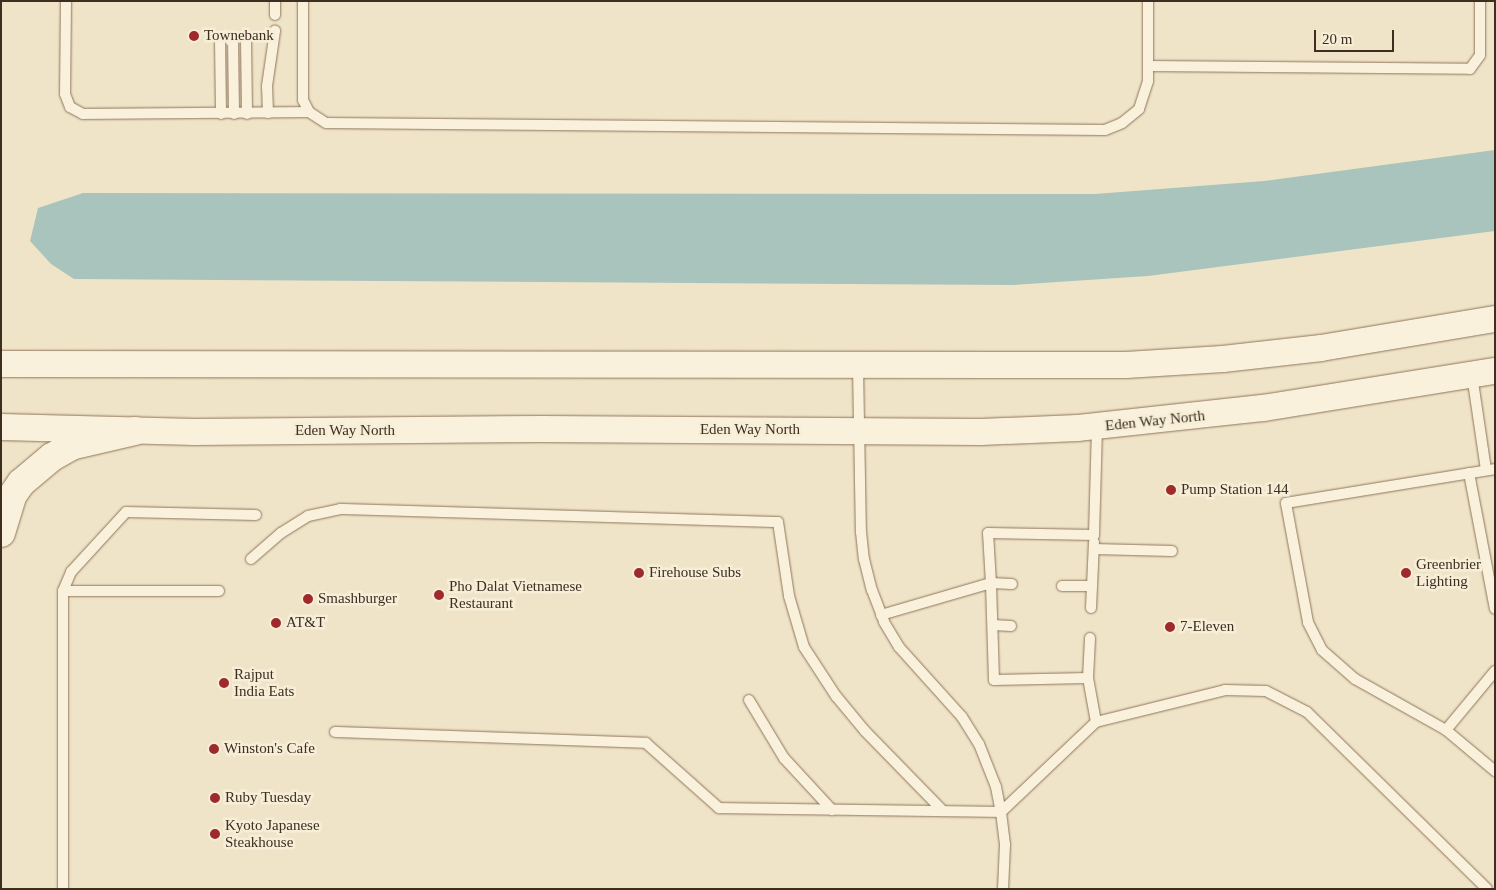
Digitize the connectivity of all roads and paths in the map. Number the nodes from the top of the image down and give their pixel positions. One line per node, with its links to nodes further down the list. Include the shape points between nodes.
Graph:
1 (66, 1): 14 (lane, via 65,94 70,107 83,114)
2 (275, 1): 6 (lane)
3 (304, 1): 12 (lane, via 303,100)
4 (1148, 1): 11 (lane)
5 (1480, 1): 11 (lane, via 1480,55 1470,69)
6 (275, 15)
7 (276, 31): 13 (lane, via 267,86)
8 (220, 40): 14 (lane)
9 (233, 40): 15 (lane)
10 (246, 40): 16 (lane)
11 (1148, 66): 12 (lane, via 1148,81 1139,109 1122,123 1105,130 326,124)
12 (309, 112): 13 (lane)
13 (268, 113): 16 (lane)
14 (221, 114): 15 (lane)
15 (234, 114): 16 (lane)
16 (247, 114)
17 (1495, 319): 19 (street, via 1321,348 1223,359 1089,366)
18 (1, 364): 19 (street)
19 (858, 364): 23 (lane)
20 (1483, 373): 22 (street, Eden Way North, via 1263,408); 25 (lane)
21 (1, 427): 24 (street, Eden Way North)
22 (1097, 427): 23 (street, Eden Way North, via 981,432); 29 (lane)
23 (859, 430): 24 (street, Eden Way North); 41 (lane, via 864,559)
24 (135, 431): 28 (main road, via 74,445 37,469 12,496)
25 (1491, 470): 26 (lane)
26 (1469, 473): 40 (lane); 49 (lane, via 1286,503 1308,622 1322,650 1355,679)
27 (256, 515): 37 (lane, via 126,512 71,572)
28 (1, 533)
29 (1094, 535): 30 (lane); 33 (lane, via 988,533)
30 (1094, 549): 31 (lane); 36 (lane)
31 (1172, 551)
32 (251, 559): 53 (lane, via 281,533 308,516 340,509 778,522 789,596 804,647 836,696 865,731)
33 (991, 583): 34 (lane); 41 (lane); 42 (lane)
34 (1012, 584)
35 (1062, 586): 36 (lane)
36 (1092, 586): 39 (lane)
37 (63, 591): 38 (lane); 55 (lane)
38 (219, 591)
39 (1091, 608)
40 (1495, 609)
41 (881, 615): 54 (lane, via 899,647 971,729 988,763)
42 (993, 625): 43 (lane); 46 (lane, via 994,680)
43 (1011, 626)
44 (1090, 638): 46 (lane)
45 (1495, 671): 49 (lane)
46 (1088, 678): 48 (lane)
47 (749, 700): 52 (lane, via 784,758)
48 (1096, 722): 54 (lane); 57 (lane, via 1225,690 1266,691 1307,712)
49 (1446, 730): 51 (lane)
50 (335, 732): 52 (lane, via 646,743 719,808)
51 (1495, 771)
52 (832, 810): 53 (lane)
53 (943, 811): 54 (lane)
54 (1001, 812): 56 (lane)
55 (63, 889)
56 (1003, 889)
57 (1487, 889)

